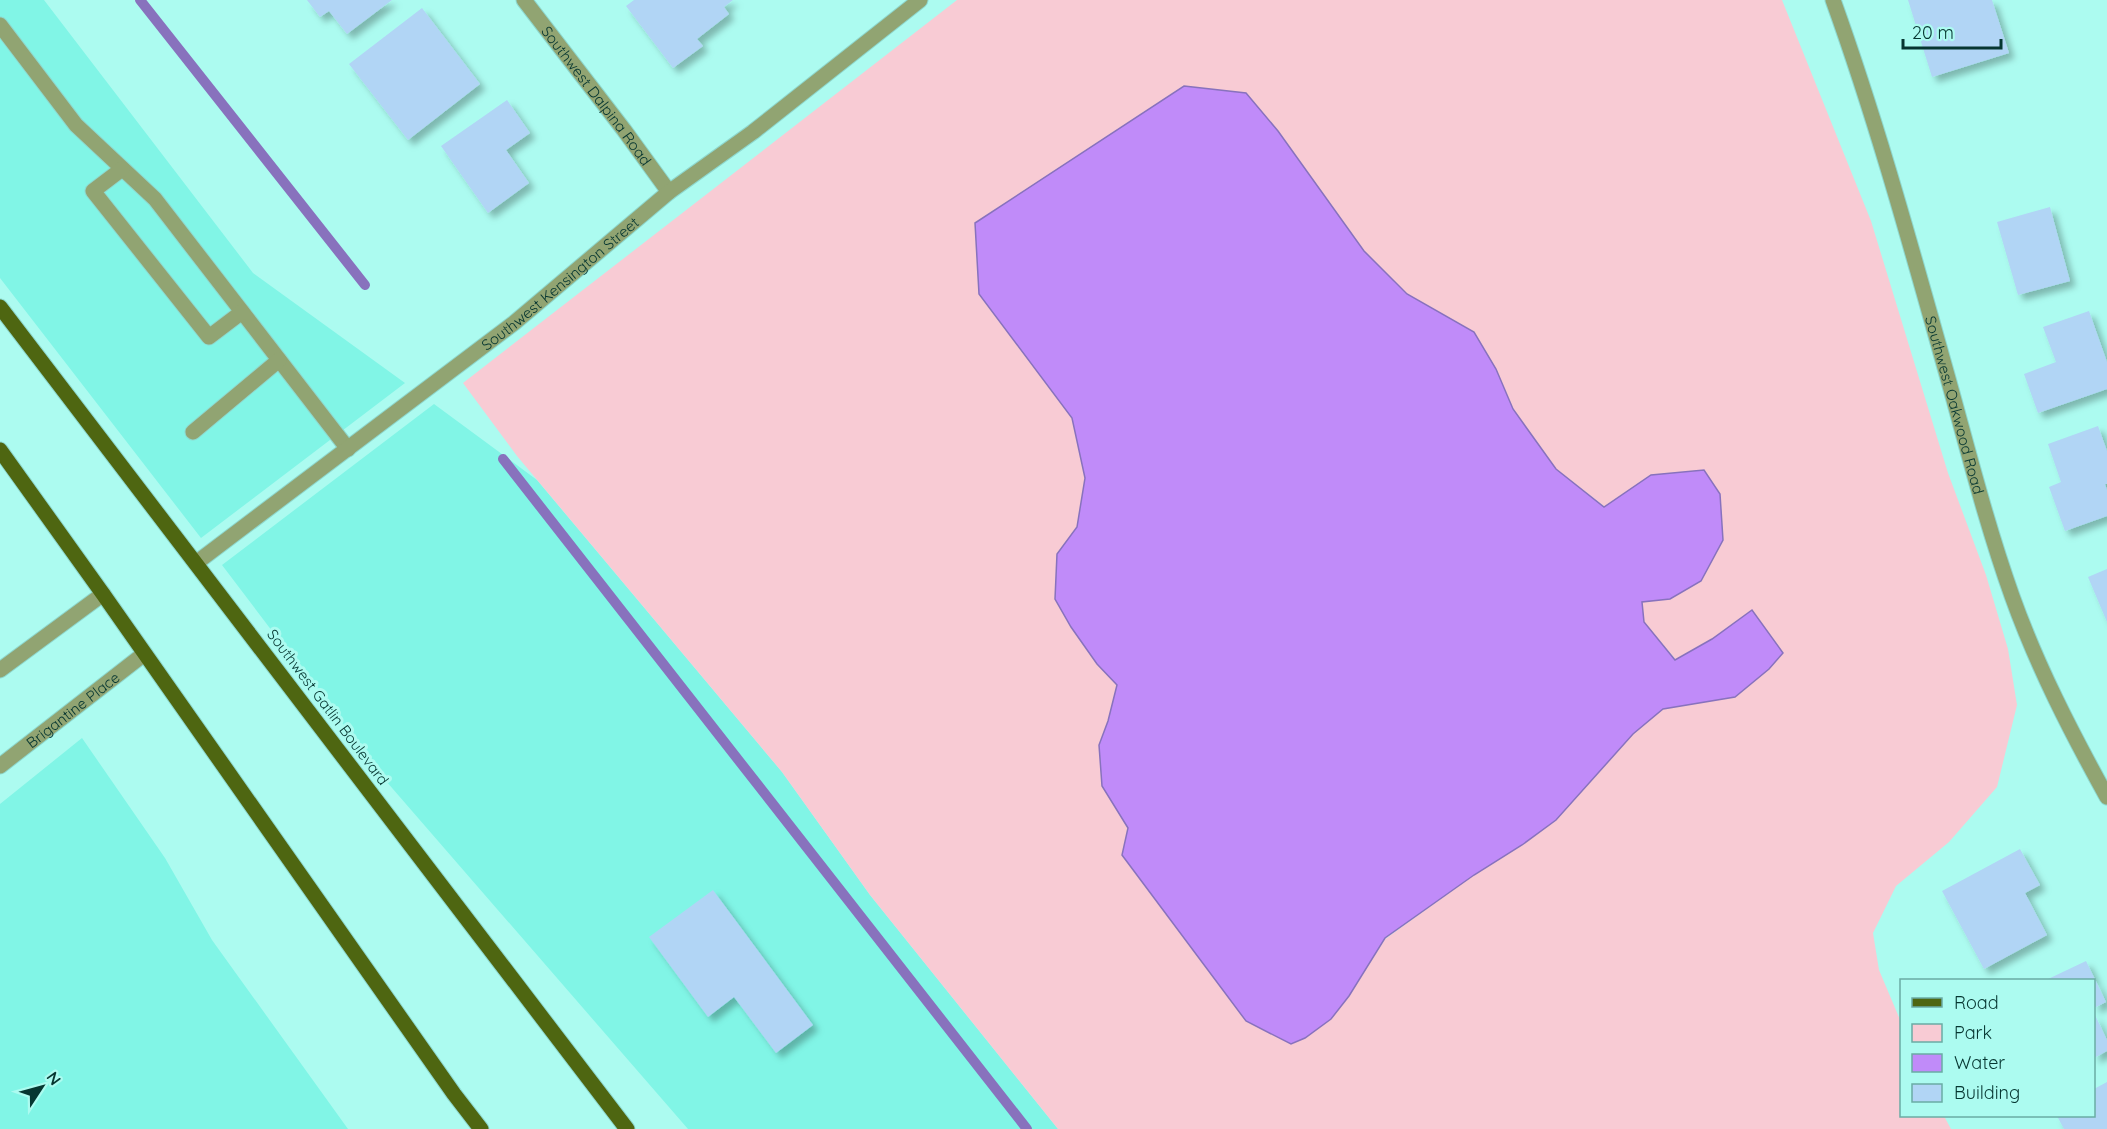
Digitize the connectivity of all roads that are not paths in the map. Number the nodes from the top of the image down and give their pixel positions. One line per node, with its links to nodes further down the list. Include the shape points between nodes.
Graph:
1 (524, 0): 6 (street, Southwest Dalpina Road)
2 (920, 0): 6 (street, Southwest Kensington Street, via 753,132)
3 (1833, 0): 18 (street, Southwest Oakwood Road, via 1860,74 2012,596 2055,702)
4 (0, 25): 5 (street, via 76,124)
5 (123, 169): 8 (street, via 155,199); 8 (street, via 93,191 210,337)
6 (669, 192): 11 (street, Southwest Kensington Street, via 514,323)
7 (0, 307): 13 (main road, Southwest Gatlin Boulevard)
8 (242, 312): 9 (street)
9 (279, 360): 10 (street); 11 (street)
10 (193, 432)
11 (348, 448): 13 (street, Southwest Kensington Street)
12 (0, 450): 14 (main road)
13 (196, 563): 20 (main road, Southwest Gatlin Boulevard)
14 (103, 594): 15 (main road); 16 (street)
15 (144, 654): 17 (street, Brigantine Place); 19 (main road)
16 (0, 670)
17 (0, 766)
18 (2107, 796)
19 (481, 1129)
20 (627, 1129)

